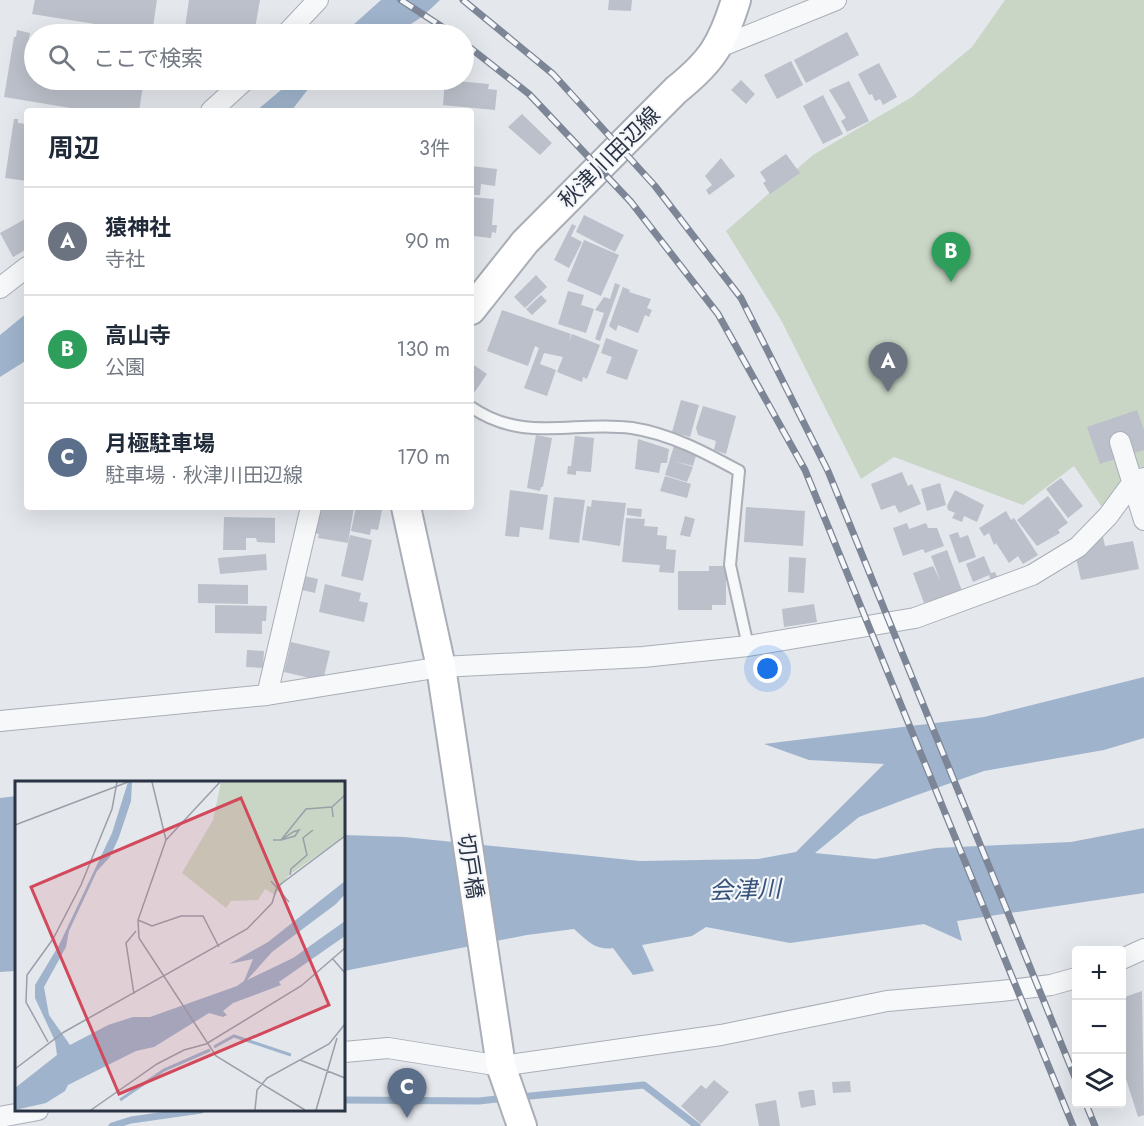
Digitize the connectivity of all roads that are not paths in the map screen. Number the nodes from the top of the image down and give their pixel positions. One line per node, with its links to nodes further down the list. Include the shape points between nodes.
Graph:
1 (318, 0): 4 (street)
2 (736, 0): 5 (main road, 秋津川田辺線)
3 (836, 0): 5 (street)
4 (295, 24)
5 (717, 48): 10 (main road, 秋津川田辺線, via 703,68 676,90 525,242)
6 (233, 90): 7 (street)
7 (214, 108)
8 (24, 269): 9 (street)
9 (0, 288)
10 (474, 306)
11 (474, 409): 17 (lane, via 537,430 633,428 695,447 739,471 730,565)
12 (1120, 442): 13 (street)
13 (1138, 480): 16 (street); 17 (street, via 1078,547 1032,575 915,618)
14 (310, 510): 19 (street)
15 (407, 510): 18 (main road)
16 (1144, 520)
17 (748, 646): 18 (street, via 643,657)
18 (441, 667): 19 (street); 25 (main road, 切戸橋)
19 (267, 695): 20 (street)
20 (0, 721)
21 (1144, 949): 22 (street)
22 (1126, 957)
23 (1072, 979): 25 (street, via 1001,991 887,1001 721,1035)
24 (345, 1052): 25 (street, via 388,1048)
25 (501, 1066): 28 (main road)
26 (33, 1111): 27 (street)
27 (0, 1117)
28 (522, 1126)

